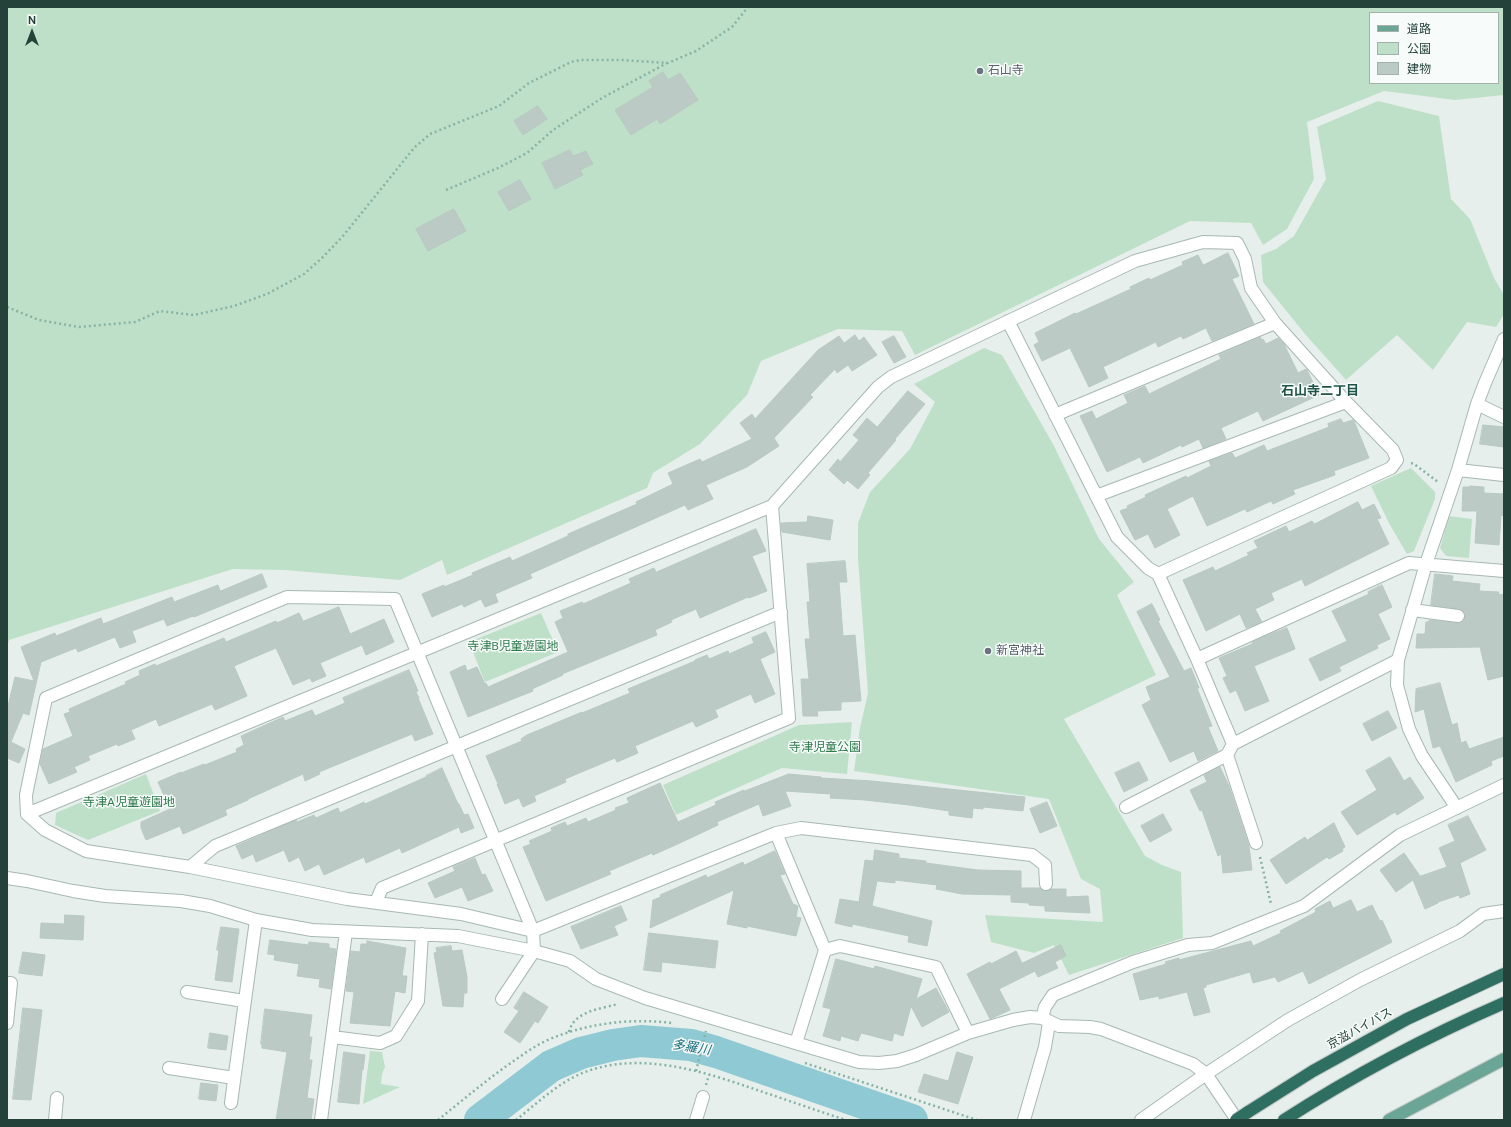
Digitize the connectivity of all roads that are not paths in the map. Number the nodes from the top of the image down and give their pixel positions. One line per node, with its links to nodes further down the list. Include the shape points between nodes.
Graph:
1 (1008, 321): 2 (street, via 1135,262 1203,242 1237,243 1245,259 1251,288); 6 (street); 11 (street, via 886,380)
2 (1275, 323): 4 (street); 6 (street)
3 (1504, 339): 5 (street)
4 (1346, 402): 10 (street); 14 (street, via 1392,450 1397,460 1391,468)
5 (1477, 404): 7 (street); 8 (street)
6 (1055, 415): 10 (street)
7 (1504, 417)
8 (1458, 470): 9 (street); 12 (street)
9 (1504, 475)
10 (1096, 496): 14 (street, via 1117,537 1148,568)
11 (772, 506): 16 (street); 18 (street)
12 (1426, 564): 13 (street); 15 (street); 19 (street, via 1408,563)
13 (1504, 571)
14 (1158, 574): 19 (street)
15 (1412, 610): 17 (street); 20 (street)
16 (781, 612): 22 (street); 29 (street, via 790,718)
17 (1458, 616)
18 (417, 652): 22 (street); 27 (street); 27 (street, via 395,599 287,597 46,698 26,795)
19 (1197, 659): 21 (street)
20 (1398, 660): 21 (street); 26 (street, via 1397,685 1408,728 1422,756)
21 (1233, 744): 23 (street)
22 (456, 746): 29 (street); 31 (street, via 216,846)
23 (1227, 755): 25 (street); 30 (street)
24 (1504, 785): 26 (street)
25 (1126, 808)
26 (1457, 808): 48 (street, via 1400,835 1304,906 1212,943 1188,945 1133,962 1053,996 1045,1007)
27 (28, 814): 31 (street, via 45,830 86,851)
28 (776, 833): 33 (street, via 801,828 1032,855 1045,865); 37 (street); 40 (street)
29 (495, 841): 34 (street, via 382,888); 37 (street)
30 (1256, 842)
31 (190, 867): 34 (street, via 347,899)
32 (7, 878): 36 (street, via 105,896 181,901 210,906)
33 (1046, 884)
34 (376, 902): 37 (street, via 462,914)
35 (1504, 911): 55 (street, via 1483,914 1460,931 1360,980 1288,1020)
36 (256, 920): 38 (street, via 312,930); 46 (street)
37 (533, 931): 41 (street)
38 (346, 932): 39 (street); 51 (street)
39 (422, 934): 41 (street, via 458,936); 51 (street, via 418,1001 396,1036 380,1043)
40 (825, 950): 50 (street, via 840,946 936,967); 52 (street)
41 (534, 951): 45 (street); 52 (street, via 570,961 596,979 645,998)
42 (1504, 974): 65 (highway, 京滋バイパス, bridge, via 1407,1019 1313,1072)
43 (7, 983): 49 (street, via 11,983)
44 (187, 992): 46 (street)
45 (502, 999)
46 (244, 1001): 56 (street)
47 (1504, 1003): 66 (highway, via 1460,1022 1352,1078)
48 (1046, 1021): 50 (street, via 1030,1017); 55 (street, via 1059,1026 1101,1029 1193,1064); 63 (street, via 1045,1047)
49 (7, 1024)
50 (968, 1033): 52 (street, via 916,1055 879,1063 859,1062)
51 (332, 1037): 61 (street)
52 (796, 1043)
53 (1504, 1059): 67 (main road)
54 (169, 1068): 56 (street)
55 (1206, 1074): 64 (street); 65 (street)
56 (234, 1078): 59 (street)
57 (703, 1096): 62 (street)
58 (57, 1098): 60 (street)
59 (231, 1103)
60 (55, 1120)
61 (321, 1120)
62 (696, 1120)
63 (1024, 1120)
64 (1141, 1120)
65 (1236, 1120)
66 (1284, 1120)
67 (1389, 1120)

